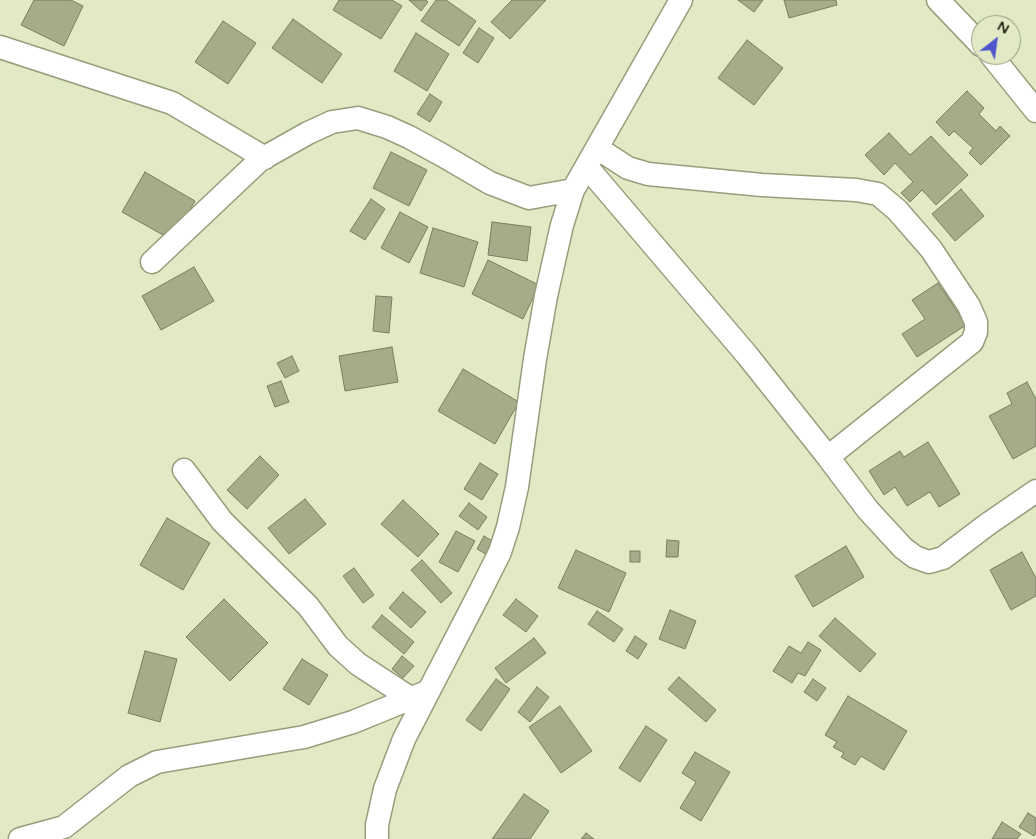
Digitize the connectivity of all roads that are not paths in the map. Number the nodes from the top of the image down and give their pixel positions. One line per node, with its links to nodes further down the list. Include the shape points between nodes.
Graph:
1 (938, 0): 3 (street)
2 (674, 2): 8 (street)
3 (971, 35)
4 (0, 47): 7 (street, via 172,103)
5 (999, 65): 6 (street)
6 (1036, 112)
7 (265, 158): 9 (street, via 332,122 358,118 409,137 490,183 529,198); 10 (street)
8 (592, 158): 9 (street); 11 (street); 11 (street, via 648,174 878,194 931,249 969,306 976,322 972,342)
9 (573, 190): 14 (street, via 546,296 508,527 484,584)
10 (152, 262)
11 (828, 457): 13 (street, via 868,510 903,548 929,562 943,558)
12 (184, 470): 14 (street, via 222,521 308,606 338,646 358,664)
13 (1036, 491)
14 (420, 694): 15 (street, via 353,722 304,737 157,762 129,776 64,827); 16 (street, via 385,789)
15 (20, 839)
16 (377, 839)

